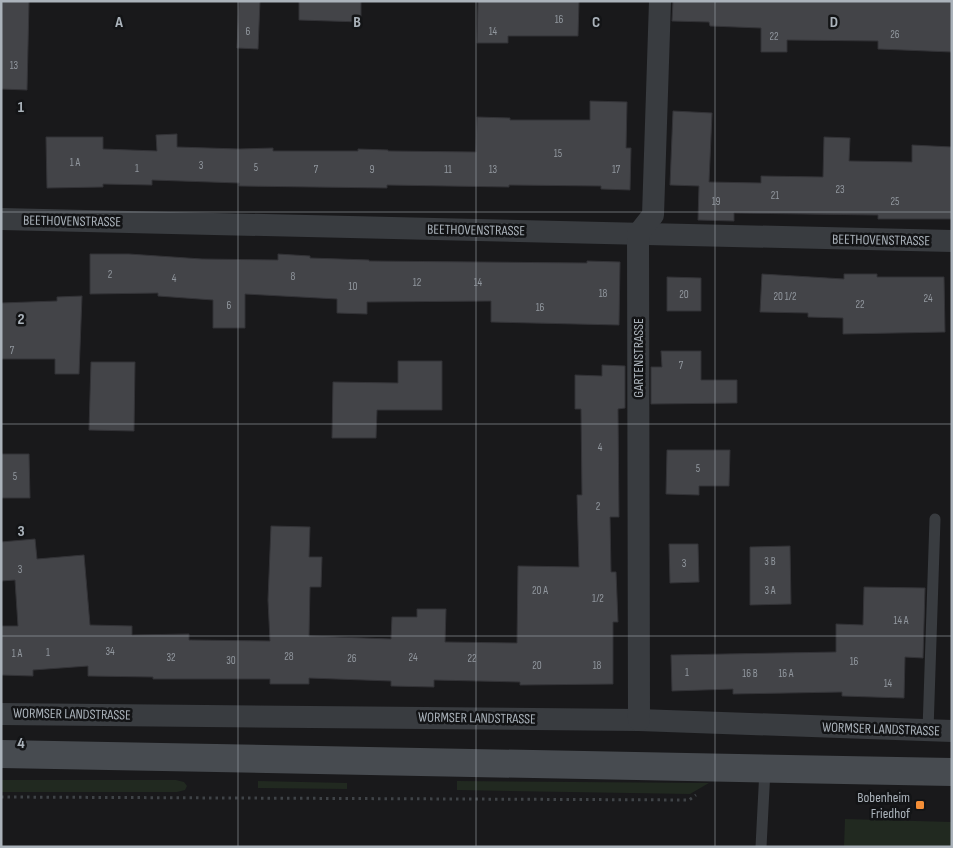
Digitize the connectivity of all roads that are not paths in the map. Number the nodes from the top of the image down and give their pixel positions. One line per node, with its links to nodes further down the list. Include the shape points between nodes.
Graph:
1 (660, 1): 3 (street, via 653,215)
2 (1, 219): 3 (street, BEETHOVENSTRASSE)
3 (638, 234): 4 (street, BEETHOVENSTRASSE); 7 (street, GARTENSTRASSE)
4 (952, 241)
5 (935, 520): 8 (lane)
6 (1, 714): 7 (street, WORMSER LANDSTRASSE)
7 (639, 720): 8 (street, WORMSER LANDSTRASSE)
8 (928, 730): 9 (street, WORMSER LANDSTRASSE)
9 (952, 731)
10 (1, 754): 11 (main road)
11 (765, 767): 12 (main road); 13 (lane)
12 (952, 772)
13 (762, 847)

